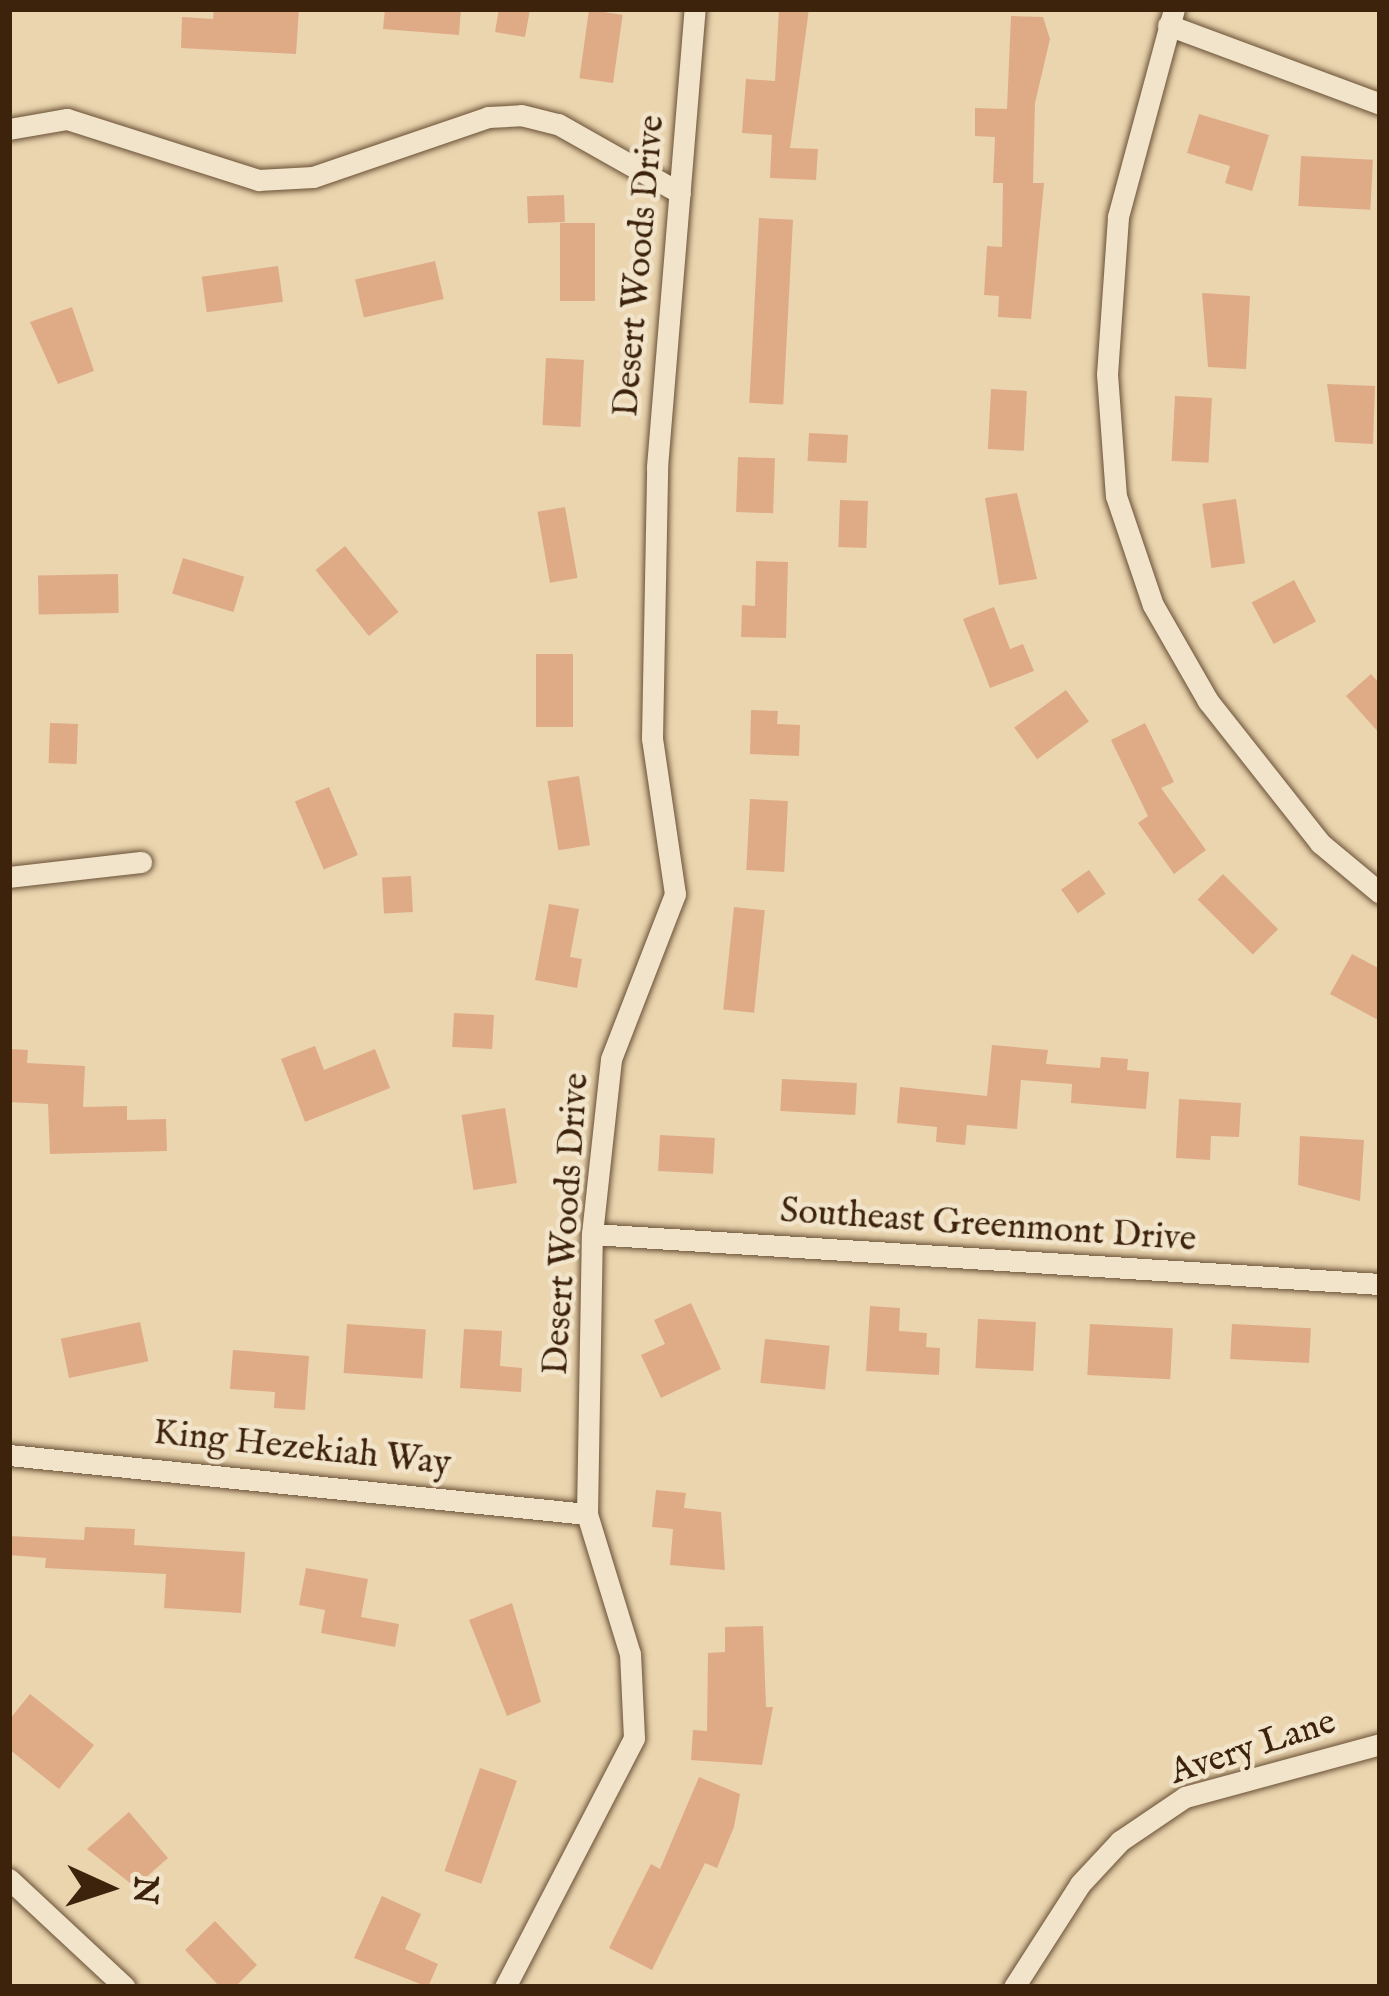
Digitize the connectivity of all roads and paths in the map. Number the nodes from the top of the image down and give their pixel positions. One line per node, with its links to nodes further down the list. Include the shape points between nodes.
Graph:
1 (695, 9): 5 (street, Desert Woods Drive)
2 (1171, 17): 3 (street); 8 (street, via 1135,131 1112,266 1107,422 1116,496 1153,605 1208,701 1306,827)
3 (1380, 104)
4 (9, 130): 5 (street, via 67,119 258,180 313,177 521,115 558,124)
5 (680, 193): 9 (street, Desert Woods Drive, via 657,467 652,738 675,894 610,1060)
6 (141, 862): 7 (street)
7 (9, 878)
8 (1380, 892)
9 (592, 1234): 10 (street, Southeast Greenmont Drive); 12 (street, Desert Woods Drive)
10 (1380, 1285)
11 (9, 1455): 12 (street, King Hezekiah Way)
12 (587, 1514): 16 (street, Desert Woods Drive, via 630,1654 634,1738)
13 (1380, 1744): 17 (street, Avery Lane, via 1185,1797 1120,1841 1080,1884)
14 (9, 1879): 15 (street)
15 (125, 1987)
16 (505, 1987)
17 (1014, 1987)

